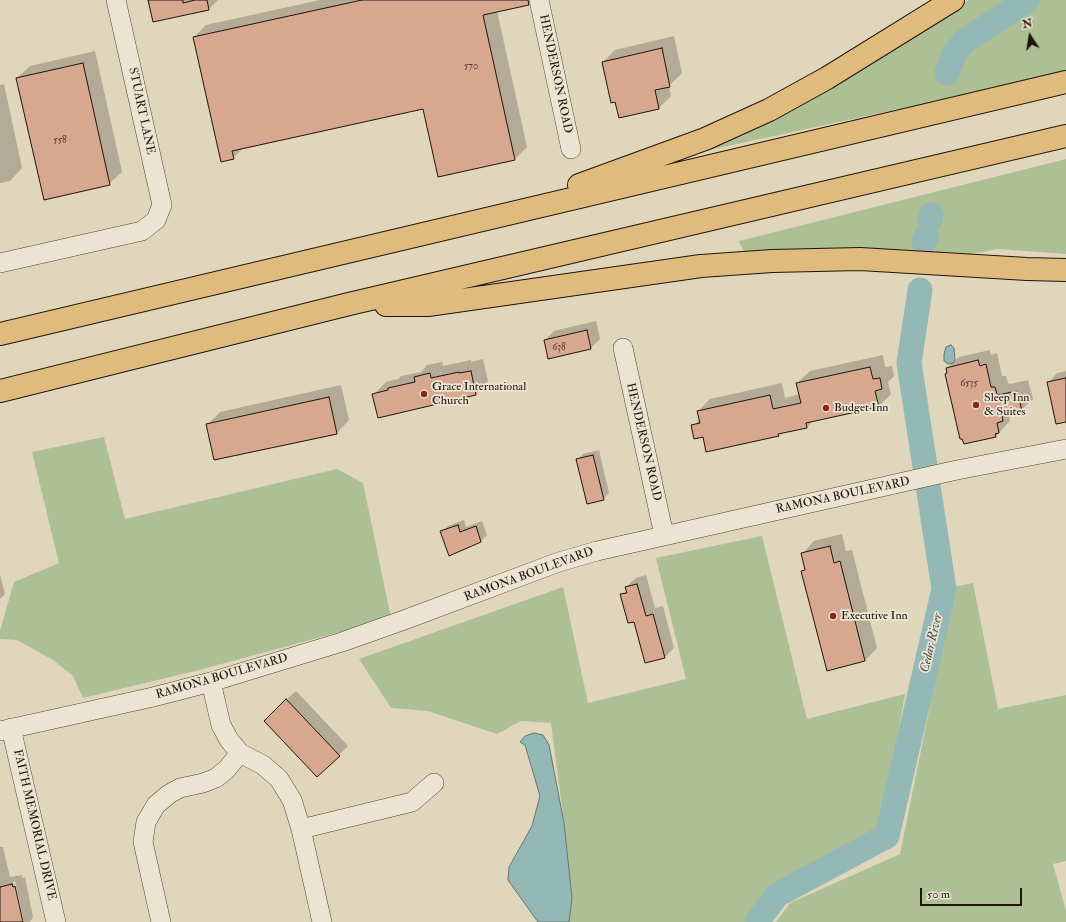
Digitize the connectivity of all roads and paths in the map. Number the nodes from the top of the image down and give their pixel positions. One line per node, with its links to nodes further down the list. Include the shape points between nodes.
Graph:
1 (116, 0): 8 (street, STUART LANE, via 162,205 156,220 142,231)
2 (539, 0): 6 (street, HENDERSON ROAD)
3 (953, 0): 7 (highway, via 827,78 762,113 698,142)
4 (1066, 82): 7 (highway)
5 (1066, 136): 10 (highway)
6 (571, 148)
7 (465, 224): 11 (highway)
8 (0, 263)
9 (1066, 270): 10 (highway, via 860,259 772,261 701,266 428,305)
10 (349, 304): 13 (highway)
11 (0, 334)
12 (623, 348): 15 (street, HENDERSON ROAD)
13 (0, 391)
14 (1066, 449): 15 (street, RAMONA BOULEVARD, via 957,470)
15 (664, 535): 16 (street, RAMONA BOULEVARD, via 558,562 342,642)
16 (211, 682): 17 (street, RAMONA BOULEVARD); 18 (street, via 221,725)
17 (6, 729): 21 (street, FAITH MEMORIAL DRIVE)
18 (240, 753): 20 (street, via 263,765 279,779 292,800); 22 (street, via 216,778 180,788 169,794 156,805 146,822 143,842)
19 (434, 783): 20 (street, via 412,802)
20 (301, 829): 23 (street)
21 (56, 922)
22 (162, 922)
23 (322, 922)

